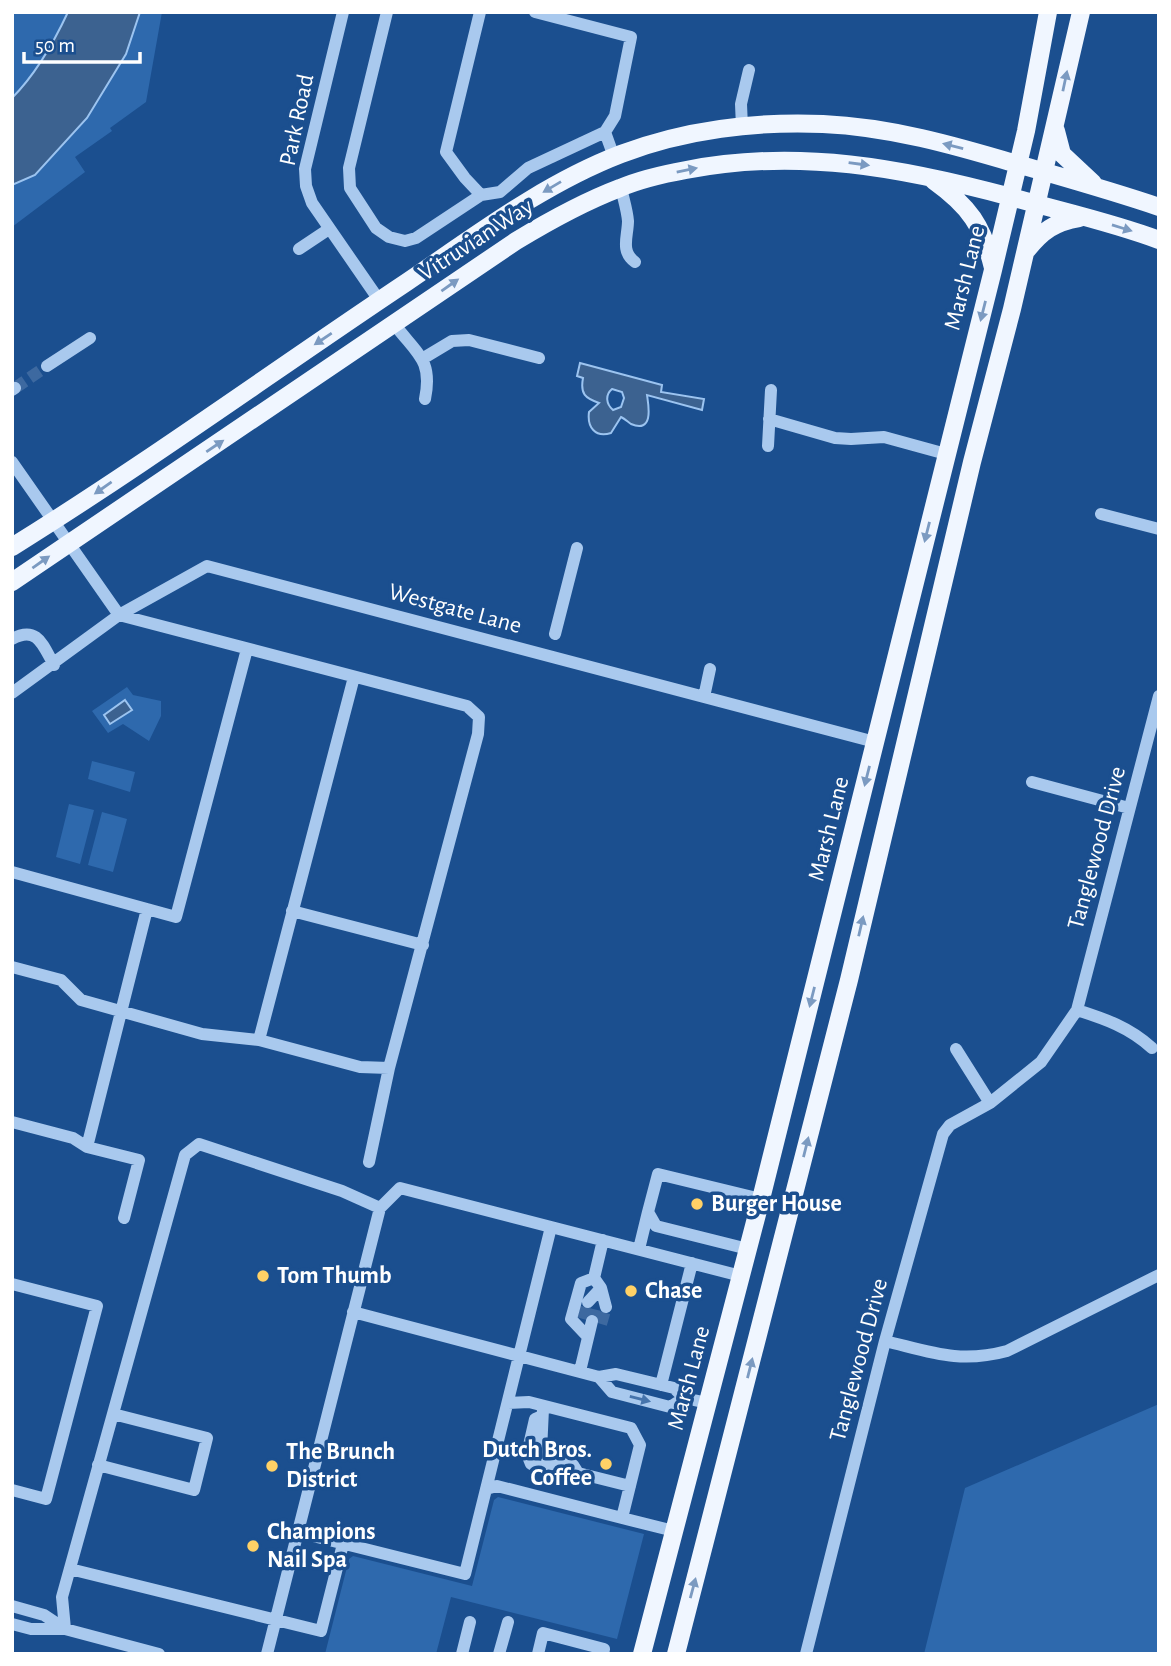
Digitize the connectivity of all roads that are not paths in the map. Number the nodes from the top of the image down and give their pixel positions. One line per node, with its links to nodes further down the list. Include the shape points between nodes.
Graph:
1 (344, 12): 24 (street, Park Road, via 305,169 312,203)
2 (387, 12): 18 (street, via 349,168 350,188 376,228 405,241)
3 (480, 12): 18 (street, via 446,152)
4 (535, 12): 10 (street, via 631,37 615,116)
5 (1048, 12): 12 (main road, Marsh Lane)
6 (1081, 12): 9 (main road, one-way to 6)
7 (749, 70): 8 (street, via 741,104)
8 (742, 127): 11 (main road, Vitruvian Way, via 664,141); 12 (main road, Vitruvian Way, one-way to 8, via 859,126)
9 (1056, 127): 13 (main road); 16 (main road, via 1062,154)
10 (605, 132): 11 (street); 17 (street, via 528,168)
11 (614, 157): 15 (main road); 22 (main road, Vitruvian Way, one-way to 22, via 557,183)
12 (1018, 164): 13 (main road, Vitruvian Way); 19 (main road, Marsh Lane)
13 (1045, 172): 16 (main road, Vitruvian Way); 20 (main road)
14 (925, 176): 15 (main road, Vitruvian Way, one-way to 14, via 709,165 767,160 832,161); 19 (main road, Vitruvian Way); 29 (main road, via 969,211)
15 (621, 187): 28 (street, via 628,218 625,244 628,257); 31 (main road, Vitruvian Way, one-way to 15, via 516,241)
16 (1099, 188): 21 (main road, Vitruvian Way)
17 (500, 192): 18 (street); 22 (street)
18 (481, 195)
19 (1011, 197): 20 (main road, Vitruvian Way); 29 (main road, Marsh Lane)
20 (1037, 204): 23 (main road, Vitruvian Way); 27 (main road)
21 (1159, 207)
22 (513, 212): 30 (main road, Vitruvian Way)
23 (1084, 217): 25 (main road, Vitruvian Way, one-way to 25); 27 (main road, via 1056,223)
24 (329, 229): 26 (street); 30 (street, Park Road)
25 (1159, 240)
26 (299, 249)
27 (1025, 253): 42 (main road)
28 (635, 262)
29 (993, 270): 40 (main road, Marsh Lane, one-way to 40)
30 (379, 300): 31 (main road); 44 (main road, Vitruvian Way, one-way to 44)
31 (395, 325): 33 (street); 46 (main road, Vitruvian Way, one-way to 31)
32 (90, 338): 35 (street)
33 (422, 359): 34 (street, via 452,341 469,340); 37 (street, via 429,380)
34 (540, 359)
35 (47, 366)
36 (771, 390): 38 (street)
37 (425, 400)
38 (769, 419): 39 (street); 40 (street, via 835,438 884,437)
39 (768, 446)
40 (946, 453): 42 (main road); 60 (main road, Marsh Lane, one-way to 60)
41 (12, 462): 44 (street)
42 (972, 462): 61 (main road)
43 (1101, 514): 45 (street)
44 (53, 521): 46 (street); 47 (main road, Vitruvian Way)
45 (1159, 529)
46 (69, 543): 49 (main road, Vitruvian Way, one-way to 46); 50 (street)
47 (12, 547)
48 (578, 548): 51 (street)
49 (12, 582)
50 (119, 615): 53 (street); 54 (street, Westgate Lane); 59 (street, Westgate Lane, via 207,566)
51 (555, 634)
52 (12, 639): 54 (street, via 33,635)
53 (247, 649): 56 (street); 65 (street, via 176,917)
54 (54, 665): 57 (street, Westgate Lane)
55 (710, 669): 59 (street)
56 (354, 677): 66 (street); 67 (street, via 467,706 479,717)
57 (12, 693)
58 (1159, 696): 63 (street, Tanglewood Drive)
59 (704, 697): 60 (street, Westgate Lane)
60 (875, 742): 61 (main road); 69 (main road, Marsh Lane, one-way to 69)
61 (904, 749): 70 (main road, one-way to 61)
62 (1032, 782): 63 (street)
63 (1129, 808): 71 (street, Tanglewood Drive)
64 (12, 872): 65 (street)
65 (146, 909): 72 (street)
66 (292, 911): 67 (street); 73 (street)
67 (423, 945): 76 (street)
68 (12, 967): 72 (street, via 61,980 81,1000)
69 (819, 971): 70 (main road); 81 (main road, Marsh Lane, one-way to 81)
70 (849, 980): 107 (main road, one-way to 70)
71 (1077, 1010): 74 (street, via 1115,1022); 77 (street, Tanglewood Drive, via 1041,1062)
72 (121, 1011): 73 (street, via 202,1034); 79 (street)
73 (259, 1040): 76 (street, via 360,1067)
74 (1152, 1048)
75 (956, 1049): 77 (street)
76 (389, 1068): 80 (street)
77 (990, 1103): 98 (street, Tanglewood Drive, via 950,1125 943,1134)
78 (12, 1122): 79 (street, via 73,1138)
79 (87, 1147): 84 (street, via 139,1160)
80 (369, 1162)
81 (761, 1199): 83 (street, via 658,1174); 87 (main road, Marsh Lane)
82 (380, 1208): 85 (street, via 400,1188); 95 (street); 108 (street, via 199,1144 185,1155)
83 (648, 1212): 87 (street, via 656,1226); 88 (street)
84 (124, 1218)
85 (551, 1227): 86 (street); 99 (street)
86 (603, 1240): 88 (street); 92 (street)
87 (748, 1249): 91 (main road, Marsh Lane)
88 (639, 1250): 89 (street)
89 (692, 1263): 91 (street); 102 (street)
90 (1159, 1275): 98 (street, via 988,1356 967,1358)
91 (741, 1276): 105 (main road, Marsh Lane)
92 (597, 1283): 94 (street); 97 (street, via 581,1283 571,1319)
93 (12, 1284): 112 (street, via 97,1306 46,1499)
94 (597, 1304)
95 (353, 1312): 99 (street); 115 (street)
96 (592, 1321): 97 (street)
97 (587, 1338): 100 (street)
98 (885, 1341): 133 (street, Tanglewood Drive)
99 (520, 1355): 100 (street); 104 (street)
100 (580, 1371): 101 (street)
101 (599, 1377): 102 (street, via 616,1374); 103 (street, one-way to 103, via 612,1392 670,1407)
102 (661, 1385): 103 (street, via 674,1388)
103 (684, 1398): 105 (street)
104 (508, 1403): 106 (street, via 529,1402); 111 (street)
105 (708, 1403): 107 (main road); 114 (main road, Marsh Lane)
106 (543, 1411): 110 (street, via 540,1443 546,1457 573,1465 578,1473); 110 (street, via 631,1428 640,1445)
107 (739, 1411): 132 (main road, one-way to 107)
108 (113, 1414): 109 (street); 109 (street, via 207,1438 194,1490)
109 (98, 1465): 117 (street)
110 (630, 1486): 113 (street)
111 (486, 1489): 113 (street, via 497,1486); 116 (street, via 465,1574)
112 (12, 1490)
113 (622, 1518): 114 (street)
114 (674, 1531): 131 (main road, Marsh Lane)
115 (298, 1532): 116 (street); 119 (street)
116 (343, 1544): 119 (street, via 321,1631)
117 (69, 1569): 119 (street); 123 (street, via 62,1597)
118 (12, 1606): 123 (street, via 44,1615)
119 (276, 1619): 126 (street)
120 (470, 1622): 127 (street)
121 (508, 1622): 128 (street)
122 (12, 1624): 123 (street)
123 (65, 1629): 125 (street)
124 (591, 1650): 129 (street, via 543,1633); 130 (street, via 604,1649)
125 (159, 1654)
126 (267, 1654)
127 (462, 1654)
128 (499, 1654)
129 (538, 1654)
130 (603, 1654)
131 (642, 1654)
132 (676, 1654)
133 (806, 1654)

